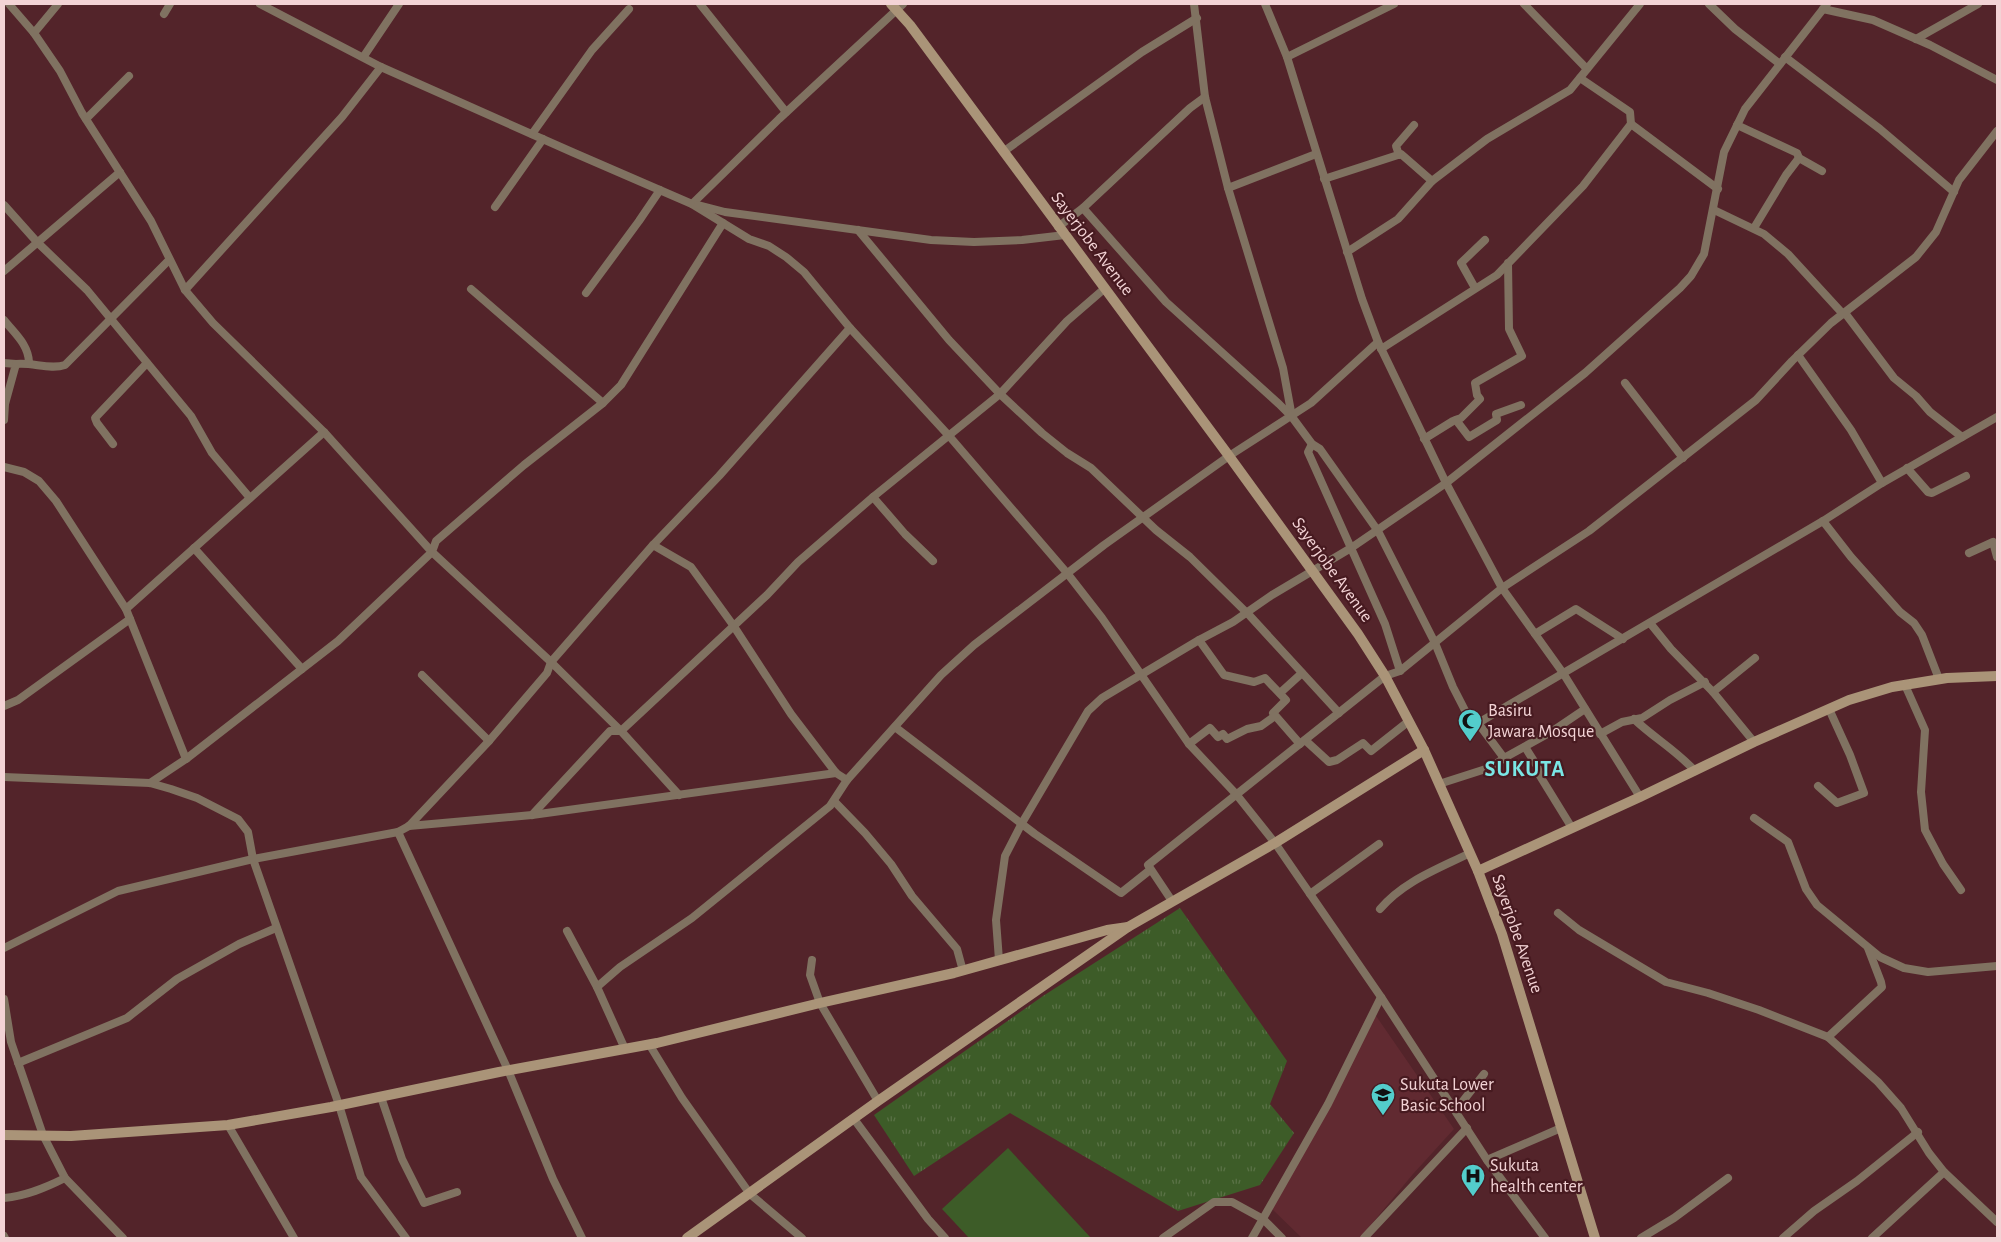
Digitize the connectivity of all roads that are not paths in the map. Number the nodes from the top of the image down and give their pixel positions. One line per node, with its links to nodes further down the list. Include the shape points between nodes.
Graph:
1 (9, 4): 20 (street)
2 (58, 4): 20 (street)
3 (170, 4): 18 (street)
4 (260, 4): 16 (street)
5 (399, 4): 22 (street)
6 (700, 4): 31 (street)
7 (1194, 4): 19 (street)
8 (1265, 4): 23 (street)
9 (1394, 4): 23 (street)
10 (1524, 4): 26 (street)
11 (1640, 4): 26 (street)
12 (1709, 4): 24 (street, via 1735,29)
13 (1978, 4): 21 (street)
14 (897, 6): 31 (street); 39 (street, Sayerjobe Avenue)
15 (1825, 6): 21 (street, via 1873,20); 24 (street)
16 (273, 7): 22 (street)
17 (629, 9): 37 (street, via 592,50)
18 (164, 14)
19 (1196, 18): 30 (street); 39 (street, via 1142,52)
20 (34, 33): 32 (street, via 60,71)
21 (1916, 39): 29 (street)
22 (364, 56): 25 (street)
23 (1287, 57): 40 (street)
24 (1782, 61): 35 (street, via 1745,109); 50 (street, via 1880,129)
25 (381, 67): 37 (street); 68 (street, via 342,117)
26 (1587, 69): 28 (street)
27 (129, 76): 32 (street)
28 (1580, 78): 33 (street, via 1630,112); 46 (street, via 1570,90 1487,139)
29 (1997, 80)
30 (1205, 98): 47 (street); 54 (street, via 1190,108)
31 (786, 112): 51 (street)
32 (86, 119): 43 (street)
33 (1631, 124): 48 (street); 64 (street, via 1583,186)
34 (1414, 125): 41 (street, via 1396,146)
35 (1737, 125): 42 (street, via 1797,153); 48 (street, via 1724,152)
36 (1997, 130): 50 (street, via 1959,180)
37 (532, 134): 38 (street)
38 (543, 139): 49 (street); 53 (street)
39 (1003, 152): 59 (street, Sayerjobe Avenue)
40 (1316, 154): 45 (street); 47 (street)
41 (1399, 155): 45 (street); 46 (street)
42 (1799, 158): 44 (street); 57 (street)
43 (120, 172): 61 (street); 63 (street, via 152,221)
44 (1822, 172)
45 (1324, 179): 62 (street)
46 (1432, 182): 62 (street, via 1398,219)
47 (1228, 188): 85 (street, via 1283,368)
48 (1718, 189): 55 (street)
49 (660, 190): 51 (street); 70 (street)
50 (1954, 192): 71 (street, via 1936,232 1916,257)
51 (692, 204): 56 (street); 58 (street, via 725,212)
52 (4, 205): 61 (street)
53 (495, 207)
54 (1083, 208): 59 (street); 85 (street, via 1166,302)
55 (1714, 210): 57 (street); 100 (street, via 1704,254 1680,288 1585,373)
56 (723, 224): 74 (street, via 769,246 798,267); 83 (street, via 621,385)
57 (1754, 228): 71 (street, via 1788,254)
58 (858, 230): 59 (street, via 974,242 1022,240); 82 (street, via 949,340)
59 (1062, 231): 66 (street, Sayerjobe Avenue)
60 (1485, 240): 67 (street, via 1461,263)
61 (36, 242): 65 (street); 72 (street, via 87,290)
62 (1348, 252): 75 (street)
63 (169, 260): 68 (street); 72 (street)
64 (1508, 263): 67 (street, via 1497,275); 88 (street, via 1510,329 1522,356 1474,383 1480,399)
65 (4, 271)
66 (1104, 288): 82 (street, via 1067,321); 95 (street, Sayerjobe Avenue)
67 (1475, 288): 75 (street)
68 (185, 290): 89 (street, via 213,323)
69 (471, 290): 83 (street)
70 (586, 292)
71 (1844, 314): 76 (street); 90 (street, via 1894,378 1930,412)
72 (110, 318): 77 (street, via 65,365 57,368); 79 (street)
73 (4, 320): 77 (street, via 25,345)
74 (850, 328): 91 (street); 107 (street, via 725,470)
75 (1380, 346): 85 (street); 92 (street)
76 (1798, 355): 96 (street, via 1756,400); 101 (street, via 1851,430)
77 (28, 362): 80 (street)
78 (4, 363): 80 (street)
79 (147, 363): 93 (street, via 95,418); 102 (street, via 191,416 212,454)
80 (16, 364): 87 (street)
81 (1625, 383): 96 (street)
82 (1000, 394): 91 (street); 104 (street, via 1042,433 1091,468)
83 (603, 403): 110 (street, via 524,465 436,541)
84 (1521, 405): 88 (street, via 1496,414 1497,420 1469,437)
85 (1292, 417): 94 (street); 95 (street)
86 (1997, 417): 90 (street)
87 (4, 420)
88 (1456, 420): 92 (street)
89 (324, 432): 102 (street); 110 (street)
90 (1962, 436): 98 (street)
91 (950, 437): 103 (street); 115 (street)
92 (1424, 439): 100 (street)
93 (113, 444)
94 (1312, 444): 106 (street, via 1320,449); 109 (street, via 1308,452)
95 (1229, 456): 104 (street); 114 (street, Sayerjobe Avenue)
96 (1683, 458): 116 (street, via 1589,531)
97 (4, 466): 117 (street, via 39,481 56,501)
98 (1907, 468): 99 (street, via 1932,493); 101 (street)
99 (1966, 476)
100 (1446, 483): 106 (street); 116 (street)
101 (1882, 483): 105 (street)
102 (250, 498): 108 (street)
103 (873, 498): 113 (street); 121 (street, via 798,562)
104 (1143, 518): 115 (street); 118 (street, via 1190,557)
105 (1823, 521): 120 (street); 136 (street, via 1900,612 1914,623)
106 (1378, 531): 109 (street); 125 (street)
107 (653, 545): 121 (street, via 691,567); 127 (street)
108 (194, 548): 117 (street); 128 (street)
109 (1351, 548): 114 (street); 129 (street, via 1385,624)
110 (432, 552): 127 (street); 128 (street, via 338,641)
111 (1969, 553): 112 (street, via 1993,542)
112 (1997, 557)
113 (933, 561)
114 (1312, 570): 118 (street); 134 (street, Sayerjobe Avenue)
115 (1067, 573): 132 (street); 149 (street, via 974,644)
116 (1502, 588): 122 (street); 125 (street)
117 (126, 609): 119 (street)
118 (1247, 613): 124 (street); 130 (street)
119 (130, 619): 141 (street, via 18,700); 159 (street)
120 (1650, 623): 123 (street); 137 (street)
121 (733, 625): 150 (street); 161 (street, via 791,714)
122 (1535, 634): 123 (street, via 1576,609); 131 (street)
123 (1623, 639): 131 (street)
124 (1199, 640): 132 (street); 140 (street, via 1224,675 1254,682 1265,678)
125 (1435, 643): 129 (street); 148 (street, via 1473,726)
126 (1755, 658): 139 (street)
127 (551, 662): 150 (street); 152 (street, via 547,673)
128 (302, 669): 159 (street)
129 (1400, 671): 134 (street)
130 (1302, 673): 140 (street); 144 (street)
131 (1563, 673): 142 (street); 148 (street)
132 (1142, 674): 155 (street); 173 (street, via 1102,698 1088,711)
133 (422, 675): 152 (street)
134 (1385, 676): 144 (street); 147 (street, Sayerjobe Avenue)
135 (1997, 676): 136 (street)
136 (1939, 679): 138 (street)
137 (1704, 682): 139 (street); 146 (street)
138 (1905, 685): 143 (street); 183 (street, via 1925,730 1921,792 1925,830)
139 (1713, 692): 154 (street)
140 (1280, 693): 145 (street, via 1286,700 1273,713)
141 (4, 706)
142 (1584, 709): 151 (street); 156 (street)
143 (1828, 709): 154 (street); 166 (street, via 1864,793 1836,803)
144 (1339, 713): 153 (street)
145 (1275, 716): 153 (street); 155 (street, via 1261,726 1227,739 1210,728)
146 (1634, 720): 151 (street, via 1622,722); 160 (street)
147 (1409, 722): 153 (street, via 1371,751 1363,743 1337,760 1328,762); 157 (street, Sayerjobe Avenue)
148 (1478, 723): 158 (street)
149 (894, 727): 163 (street); 173 (street)
150 (621, 731): 168 (street); 171 (street, via 610,731)
151 (1600, 734): 169 (street)
152 (489, 741): 174 (street)
153 (1303, 742): 167 (street)
154 (1754, 742): 160 (street)
155 (1189, 744): 167 (street)
156 (1525, 746): 158 (street); 175 (street)
157 (1424, 750): 165 (street, Sayerjobe Avenue); 177 (street)
158 (1504, 758): 165 (street, via 1492,767)
159 (186, 759): 164 (street)
160 (1695, 771): 169 (street)
161 (836, 773): 163 (street); 168 (street)
162 (4, 777): 164 (street)
163 (847, 780): 170 (street)
164 (150, 783): 180 (street, via 197,798 238,819 248,832)
165 (1439, 784): 179 (street, Sayerjobe Avenue)
166 (1818, 786)
167 (1236, 794): 177 (street); 181 (street, via 1148,865)
168 (679, 795): 171 (street)
169 (1640, 797): 175 (street)
170 (834, 801): 196 (street, via 866,833 912,896 957,949); 197 (street, via 692,918 620,966)
171 (532, 815): 174 (street)
172 (1754, 818): 191 (street, via 1788,842 1806,889 1817,905)
173 (1022, 823): 181 (street, via 1122,893); 194 (street, via 1005,856 1002,870 996,920)
174 (409, 826): 176 (street)
175 (1572, 828): 182 (street)
176 (398, 832): 180 (street); 206 (street)
177 (1275, 843): 184 (street); 185 (street)
178 (1379, 844): 184 (street)
179 (1470, 853): 182 (street, Sayerjobe Avenue); 186 (street, via 1412,881)
180 (253, 858): 189 (street); 192 (street, via 118,890)
181 (1150, 870): 185 (street)
182 (1478, 871): 215 (street, Sayerjobe Avenue, via 1516,978)
183 (1961, 890)
184 (1310, 894): 198 (street)
185 (1172, 901): 188 (street)
186 (1380, 909)
187 (1558, 913): 201 (street, via 1579,930 1666,982 1759,1010)
188 (1128, 927): 194 (street, via 1106,930); 209 (street)
189 (276, 928): 205 (street, via 177,978 127,1018); 210 (street)
190 (567, 931): 197 (street)
191 (1867, 946): 195 (street, via 1880,957 1904,968 1928,972); 201 (street, via 1882,988)
192 (4, 948)
193 (812, 960): 200 (street, via 810,975)
194 (999, 960): 196 (street)
195 (1997, 966)
196 (963, 971): 200 (street)
197 (597, 987): 204 (street)
198 (1381, 997): 211 (street); 226 (street, via 1328,1104)
199 (4, 999): 202 (street)
200 (820, 1003): 203 (street); 209 (street)
201 (1828, 1037): 216 (street, via 1878,1082)
202 (7, 1042): 205 (street)
203 (649, 1044): 204 (street); 224 (street, via 682,1098)
204 (625, 1049): 206 (street)
205 (18, 1064): 218 (street)
206 (508, 1070): 208 (street); 231 (street, via 553,1179)
207 (1484, 1074): 211 (street)
208 (381, 1097): 210 (street); 223 (street, via 402,1159 424,1203)
209 (878, 1101): 212 (street)
210 (339, 1105): 213 (street); 230 (street, via 361,1177)
211 (1456, 1110): 214 (street)
212 (854, 1118): 224 (street); 234 (street)
213 (228, 1125): 218 (street, via 71,1136); 229 (street)
214 (1467, 1128): 219 (street); 238 (street)
215 (1562, 1128): 219 (street); 240 (street, Sayerjobe Avenue)
216 (1918, 1132): 220 (street); 242 (street)
217 (4, 1134): 218 (street)
218 (43, 1135): 221 (street)
219 (1487, 1160): 239 (street)
220 (1944, 1172): 227 (street); 243 (street)
221 (65, 1178): 225 (street, via 22,1196); 228 (street)
222 (1728, 1178): 241 (street)
223 (457, 1192)
224 (750, 1194): 232 (street); 233 (street)
225 (4, 1198)
226 (1263, 1219): 235 (street, via 1232,1202 1214,1202); 236 (street); 237 (street)
227 (1997, 1222)
228 (123, 1238)
229 (294, 1238)
230 (406, 1238)
231 (582, 1238)
232 (687, 1238)
233 (802, 1238)
234 (945, 1238)
235 (1163, 1238)
236 (1252, 1238)
237 (1282, 1238)
238 (1364, 1238)
239 (1545, 1238)
240 (1595, 1238)
241 (1641, 1238)
242 (1783, 1238)
243 (1872, 1238)

